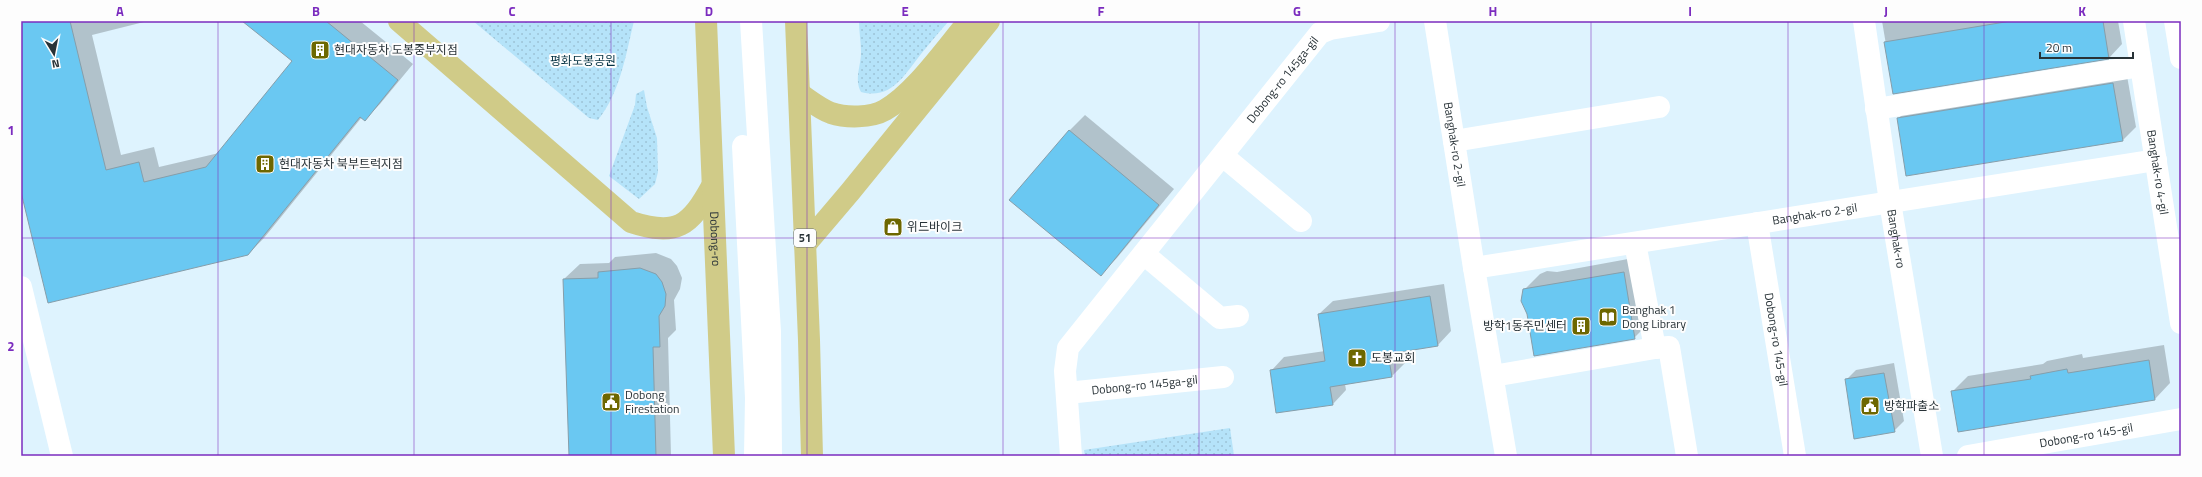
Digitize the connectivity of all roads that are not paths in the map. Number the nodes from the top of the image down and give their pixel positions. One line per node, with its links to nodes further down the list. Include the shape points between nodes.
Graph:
1 (399, 21): 21 (main road, via 631,222 650,228 684,224 701,206)
2 (706, 21): 21 (main road, Dobong-ro)
3 (737, 21): 39 (street, via 756,398)
4 (751, 21): 40 (street, via 770,332)
5 (796, 21): 15 (main road, 51)
6 (969, 21): 15 (main road, via 906,94 884,111 873,115 848,116 830,113)
7 (989, 21): 26 (main road)
8 (1378, 21): 19 (street, Dobong-ro 145ga-gil, via 1320,33)
9 (1435, 21): 18 (street, Banghak-ro 2-gil)
10 (1864, 21): 17 (street, Banghak-ro)
11 (2134, 21): 14 (street, Banghak-ro 4-gil)
12 (2175, 21): 13 (street)
13 (2181, 58)
14 (2141, 66): 17 (street); 20 (street, Banghak-ro 4-gil)
15 (800, 94): 26 (main road, 51)
16 (1659, 108): 18 (street)
17 (1876, 109): 22 (street, Banghak-ro)
18 (1454, 142): 28 (street, Banghak-ro 2-gil)
19 (1223, 156): 23 (street); 27 (street, Dobong-ro 145ga-gil)
20 (2156, 160): 22 (street, Banghak-ro 2-gil); 31 (street, Banghak-ro 4-gil)
21 (712, 186): 38 (main road, Dobong-ro)
22 (1890, 202): 24 (street, Banghak-ro 2-gil); 46 (street, Banghak-ro)
23 (1301, 221)
24 (1757, 223): 25 (street, Banghak-ro 2-gil); 45 (street, Dobong-ro 145-gil)
25 (1635, 243): 28 (street, Banghak-ro 2-gil); 32 (street)
26 (805, 245): 41 (main road, 51)
27 (1144, 254): 30 (street, via 1220,318); 35 (street, Dobong-ro 145ga-gil, via 1068,348 1065,361)
28 (1474, 268): 33 (street, Banghak-ro 2-gil)
29 (21, 287): 37 (street)
30 (1238, 316)
31 (2181, 323)
32 (1655, 348): 33 (street); 44 (street, via 1669,347)
33 (1493, 376): 43 (street, Banghak-ro 2-gil)
34 (1223, 377): 35 (street, Dobong-ro 145ga-gil)
35 (1067, 393): 42 (street, Dobong-ro 145ga-gil)
36 (2181, 419): 47 (street, Dobong-ro 145-gil)
37 (62, 456)
38 (724, 456)
39 (755, 456)
40 (771, 456)
41 (812, 456)
42 (1071, 456)
43 (1506, 456)
44 (1687, 456)
45 (1796, 456)
46 (1932, 456)
47 (1968, 456)

